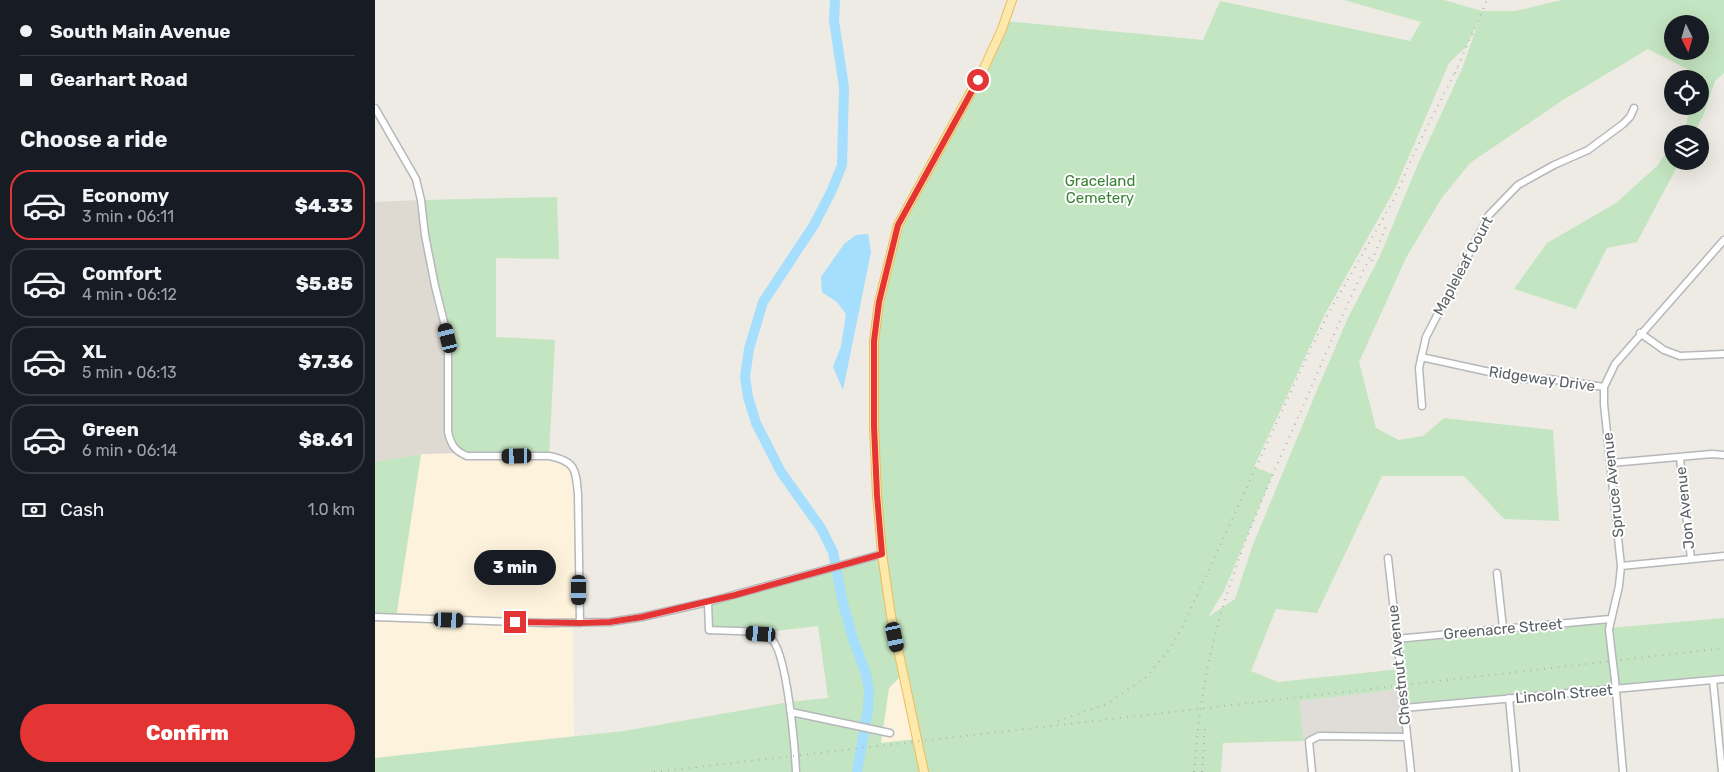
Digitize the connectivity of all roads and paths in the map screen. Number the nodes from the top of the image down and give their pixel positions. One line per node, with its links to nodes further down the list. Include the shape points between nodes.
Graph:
1 (1012, 0): 13 (main road, via 984,68 898,225 879,302 874,341 874,418)
2 (375, 108): 22 (street, via 416,179 421,200 435,286 448,338 450,442 459,453 467,456 549,456 562,458 574,468 578,495)
3 (1635, 108): 7 (street, Mapleleaf Court, via 1623,124 1588,150 1518,185 1489,215 1426,337)
4 (1724, 240): 5 (street, Spruce Avenue)
5 (1640, 333): 6 (street, via 1664,350 1680,356); 8 (street, Spruce Avenue, via 1615,364)
6 (1724, 354)
7 (1421, 357): 8 (street, Ridgeway Drive, via 1522,379 1549,379); 9 (street, Mapleleaf Court)
8 (1604, 388): 12 (street, Spruce Avenue)
9 (1422, 406)
10 (1724, 455): 11 (street)
11 (1680, 458): 12 (street); 16 (street, Jon Avenue)
12 (1611, 463): 17 (street, Spruce Avenue)
13 (882, 554): 19 (street); 34 (main road, via 891,616)
14 (1724, 556): 16 (street)
15 (1388, 558): 24 (street, Chestnut Avenue)
16 (1691, 559): 17 (street)
17 (1621, 566): 21 (street, Spruce Avenue)
18 (1497, 573): 23 (street)
19 (708, 602): 22 (street, via 642,617); 30 (street, via 709,630 761,634 777,645)
20 (375, 617): 22 (street)
21 (1610, 620): 23 (street, Greenacre Street); 27 (street, Spruce Avenue, bridge)
22 (580, 623)
23 (1503, 628): 24 (street, Greenacre Street)
24 (1396, 639): 29 (street, Chestnut Avenue, bridge)
25 (1724, 679): 26 (street, Lincoln Street)
26 (1713, 680): 27 (street, Lincoln Street); 39 (street)
27 (1615, 689): 28 (street, Lincoln Street); 38 (street, Spruce Avenue)
28 (1509, 698): 29 (street, Lincoln Street); 37 (street)
29 (1404, 708): 32 (street, Chestnut Avenue)
30 (791, 712): 31 (street); 33 (street)
31 (890, 733)
32 (1407, 737): 35 (street, via 1319,736 1309,741); 36 (street, Chestnut Avenue)
33 (796, 772)
34 (924, 772)
35 (1312, 772)
36 (1411, 772)
37 (1516, 772)
38 (1623, 772)
39 (1722, 772)

